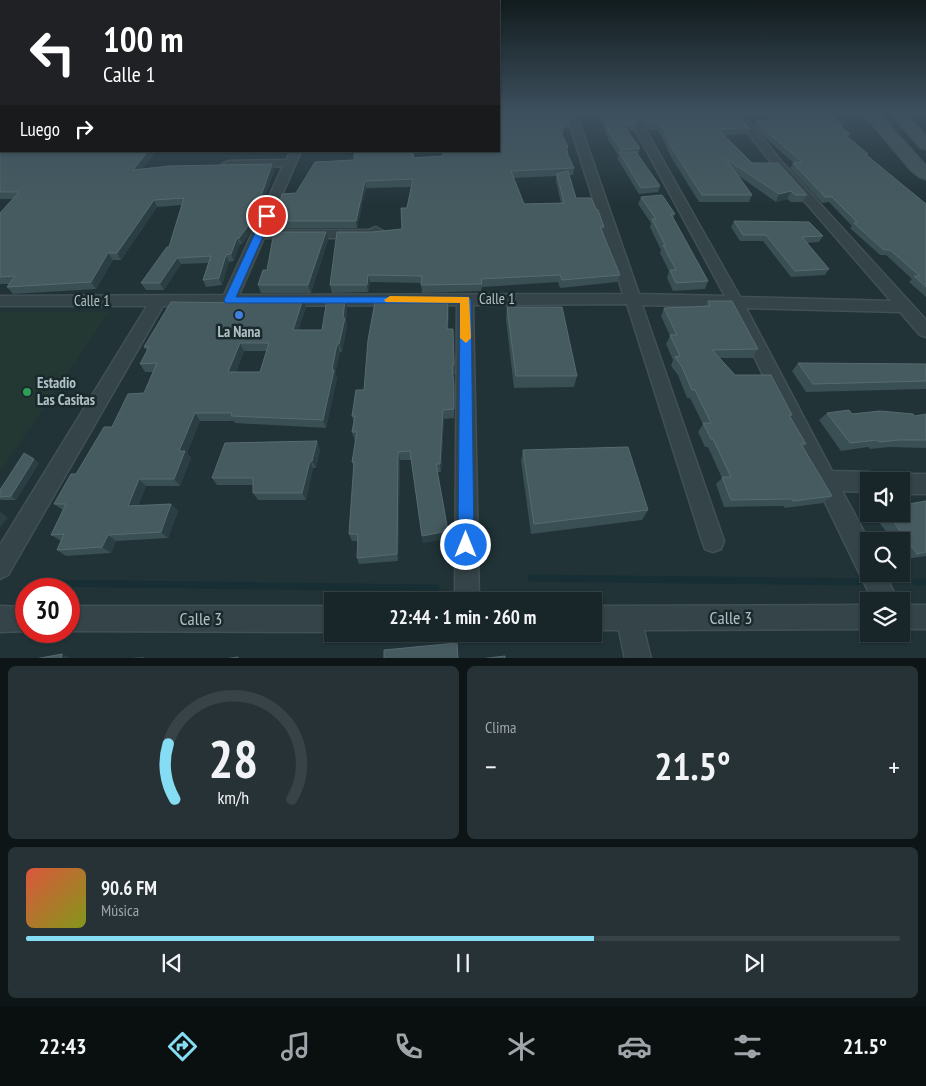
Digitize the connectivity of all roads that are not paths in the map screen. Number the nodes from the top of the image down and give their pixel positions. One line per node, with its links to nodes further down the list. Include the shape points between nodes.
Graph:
1 (581, 144): 10 (street)
2 (648, 144): 15 (street)
3 (765, 144): 16 (street, via 778,163)
4 (897, 144): 7 (street)
5 (294, 157): 6 (street); 9 (street)
6 (228, 164)
7 (926, 174)
8 (376, 231): 9 (street, via 373,234)
9 (259, 234): 11 (street)
10 (631, 299): 12 (street, Calle 1); 15 (street, Calle 1); 22 (street)
11 (229, 300): 12 (street, Calle 1); 14 (street, Calle 1)
12 (465, 300): 25 (street)
13 (0, 301): 14 (street, Calle 1)
14 (158, 301): 24 (street)
15 (736, 303): 16 (street, Calle 1); 18 (street)
16 (905, 307): 17 (street)
17 (926, 331)
18 (825, 480): 19 (street); 23 (street)
19 (860, 482)
20 (910, 484): 21 (street)
21 (926, 484)
22 (713, 541)
23 (860, 548)
24 (0, 567)
25 (466, 592)
26 (910, 617): 27 (street)
27 (926, 617)
28 (602, 618): 29 (street, Calle 3)
29 (629, 618): 30 (street, Calle 3); 35 (street)
30 (860, 618)
31 (0, 619): 32 (street)
32 (15, 619)
33 (80, 619): 34 (street, Calle 3)
34 (324, 619)
35 (638, 658)

